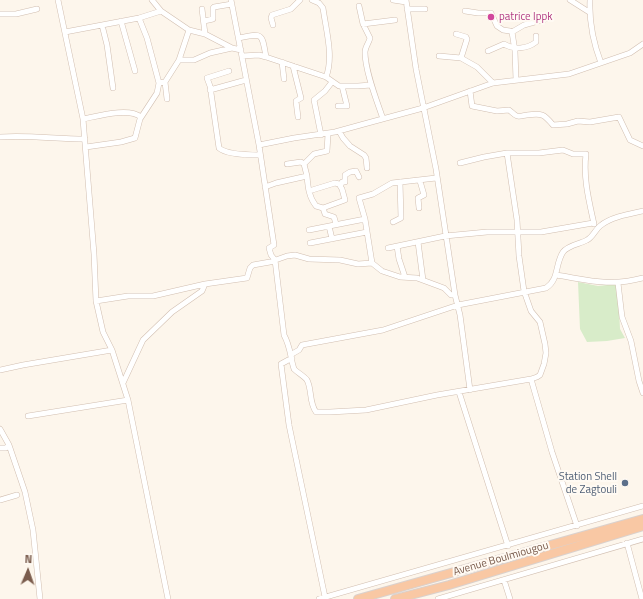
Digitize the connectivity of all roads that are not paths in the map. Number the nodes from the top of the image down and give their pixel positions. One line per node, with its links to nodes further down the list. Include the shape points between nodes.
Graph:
1 (58, 0): 28 (street)
2 (152, 0): 16 (street)
3 (300, 0): 26 (street, via 291,9 272,15)
4 (312, 0): 48 (street, via 323,8 330,58)
5 (392, 0): 8 (street)
6 (570, 0): 17 (street)
7 (590, 0): 17 (street)
8 (406, 1): 13 (street)
9 (231, 2): 22 (street, via 214,7 213,19); 33 (street)
10 (359, 6): 24 (street)
11 (37, 9): 18 (street, via 16,14)
12 (202, 9): 22 (street)
13 (407, 9): 14 (street); 62 (street)
14 (426, 9)
15 (465, 10): 29 (street, via 491,12 497,26)
16 (161, 11): 19 (street); 27 (street)
17 (589, 12): 44 (street, via 593,38)
18 (0, 14)
19 (139, 18): 23 (street); 53 (street)
20 (549, 18): 29 (street, via 524,25)
21 (395, 20): 24 (street)
22 (204, 21): 30 (street)
23 (121, 22): 25 (street); 46 (street)
24 (363, 24): 55 (street, via 370,38 365,53)
25 (102, 25): 28 (street); 57 (street)
26 (273, 25)
27 (189, 30): 30 (street); 42 (street)
28 (65, 32): 65 (street)
29 (512, 32): 36 (street)
30 (205, 34): 35 (street)
31 (456, 34): 41 (street, via 467,39)
32 (536, 36): 36 (street, via 534,44)
33 (239, 38): 38 (street); 40 (street, via 255,34 260,36)
34 (643, 44): 44 (street, via 630,53)
35 (232, 48): 38 (street); 42 (street, via 194,60)
36 (515, 48): 37 (street, via 504,44); 51 (street)
37 (488, 51)
38 (242, 53): 40 (street); 50 (street)
39 (439, 56): 41 (street)
40 (266, 57): 43 (street)
41 (461, 58): 54 (street)
42 (178, 60): 53 (street)
43 (282, 62): 45 (street); 49 (street)
44 (601, 63): 51 (street, via 570,74)
45 (293, 66): 48 (street); 64 (street, via 301,98 296,101)
46 (136, 71)
47 (229, 71): 58 (street, via 207,78)
48 (326, 77): 52 (street)
49 (284, 79)
50 (246, 80): 58 (street); 72 (street)
51 (516, 80): 54 (street)
52 (332, 82): 56 (street); 68 (street, via 314,100)
53 (162, 83): 60 (street); 63 (street)
54 (493, 83): 59 (street)
55 (371, 85): 56 (street); 66 (street)
56 (342, 86): 61 (street, via 347,106)
57 (113, 88)
58 (210, 90): 76 (street, via 219,148 225,152)
59 (470, 91): 62 (street); 73 (street, via 472,106 497,111 509,110 515,116 544,115 553,125 619,117 630,140)
60 (167, 99)
61 (338, 106)
62 (423, 108): 66 (street); 83 (street)
63 (141, 117): 65 (street, via 138,114 124,112); 74 (street, via 135,138)
64 (298, 117)
65 (83, 119): 71 (street)
66 (383, 119): 67 (street)
67 (339, 131): 69 (street); 80 (street, via 350,146 364,155)
68 (321, 134): 69 (street); 72 (street)
69 (328, 134): 79 (street, via 327,152 314,154)
70 (0, 137): 71 (street, via 46,136)
71 (85, 139): 74 (street)
72 (259, 146): 76 (street)
73 (643, 146)
74 (86, 147): 117 (street)
75 (507, 153): 77 (street); 94 (street, via 564,150 586,154 586,190); 100 (street)
76 (260, 155): 87 (street)
77 (460, 163)
78 (287, 164): 79 (street)
79 (304, 164): 81 (street)
80 (367, 168)
81 (307, 176): 87 (street, via 276,182); 88 (street)
82 (359, 177): 86 (street, via 356,171 346,173 345,182)
83 (436, 178): 84 (street); 101 (street)
84 (420, 181): 85 (street); 90 (street, via 424,195 418,198)
85 (400, 182): 92 (street, via 359,198); 93 (street, via 401,218)
86 (341, 185): 88 (street, via 335,183); 89 (street, via 345,200)
87 (265, 187): 107 (street, via 274,244 269,248)
88 (309, 191): 89 (street, via 316,206)
89 (323, 208): 95 (street, via 326,214 334,217)
90 (419, 208)
91 (643, 211): 98 (street, via 610,220)
92 (364, 219): 95 (street); 99 (street)
93 (392, 222)
94 (593, 223): 98 (street); 100 (street, via 541,232)
95 (336, 224): 96 (street)
96 (329, 226): 97 (street); 102 (street)
97 (309, 230)
98 (595, 230): 109 (street, via 589,238 565,250)
99 (367, 232): 102 (street); 108 (street)
100 (518, 232): 101 (street); 115 (street)
101 (445, 236): 103 (street); 116 (street)
102 (332, 239): 104 (street)
103 (418, 242): 105 (street); 112 (street)
104 (310, 243)
105 (397, 246): 106 (street); 110 (street)
106 (388, 248)
107 (275, 260): 108 (street, via 295,255 358,264); 114 (street, via 253,265 247,278); 120 (street, via 284,335)
108 (372, 263): 110 (street, via 382,271)
109 (556, 275): 113 (street, via 598,283); 115 (street, via 546,288)
110 (405, 277): 112 (street)
111 (643, 278): 113 (street)
112 (423, 280): 116 (street)
113 (618, 283): 126 (street, via 622,317 631,341)
114 (205, 284): 117 (street, via 154,296 128,296); 123 (street, via 202,290 172,312 143,340)
115 (524, 291): 118 (street); 122 (street, via 531,311 542,327 546,353 540,374)
116 (455, 295): 118 (street)
117 (96, 301): 119 (street, via 104,332)
118 (458, 305): 120 (street, via 383,330 308,343 302,345); 124 (street)
119 (112, 350): 121 (street); 123 (street)
120 (292, 356): 125 (street, via 294,369 306,378 316,412 354,411); 142 (street, via 281,364 289,425)
121 (0, 370)
122 (531, 379): 124 (street); 136 (street)
123 (123, 384): 127 (street)
124 (470, 390): 125 (street)
125 (459, 392): 140 (street)
126 (643, 393)
127 (128, 400): 128 (street); 144 (street)
128 (28, 416)
129 (0, 428): 130 (street)
130 (8, 445): 131 (street, via 6,448); 143 (street, via 25,492 33,530)
131 (0, 448)
132 (17, 495): 133 (street)
133 (0, 500)
134 (643, 506): 136 (street)
135 (643, 519): 146 (highway, Avenue Boulmiougou)
136 (577, 526): 140 (street)
137 (643, 526): 147 (highway, Avenue Boulmiougou)
138 (643, 539): 139 (street)
139 (627, 543): 141 (street); 150 (street)
140 (508, 546): 142 (street)
141 (504, 580): 148 (street); 149 (street)
142 (325, 597): 145 (street)
143 (40, 599)
144 (168, 599)
145 (319, 599)
146 (358, 599)
147 (395, 599)
148 (438, 599)
149 (510, 599)
150 (642, 599)

